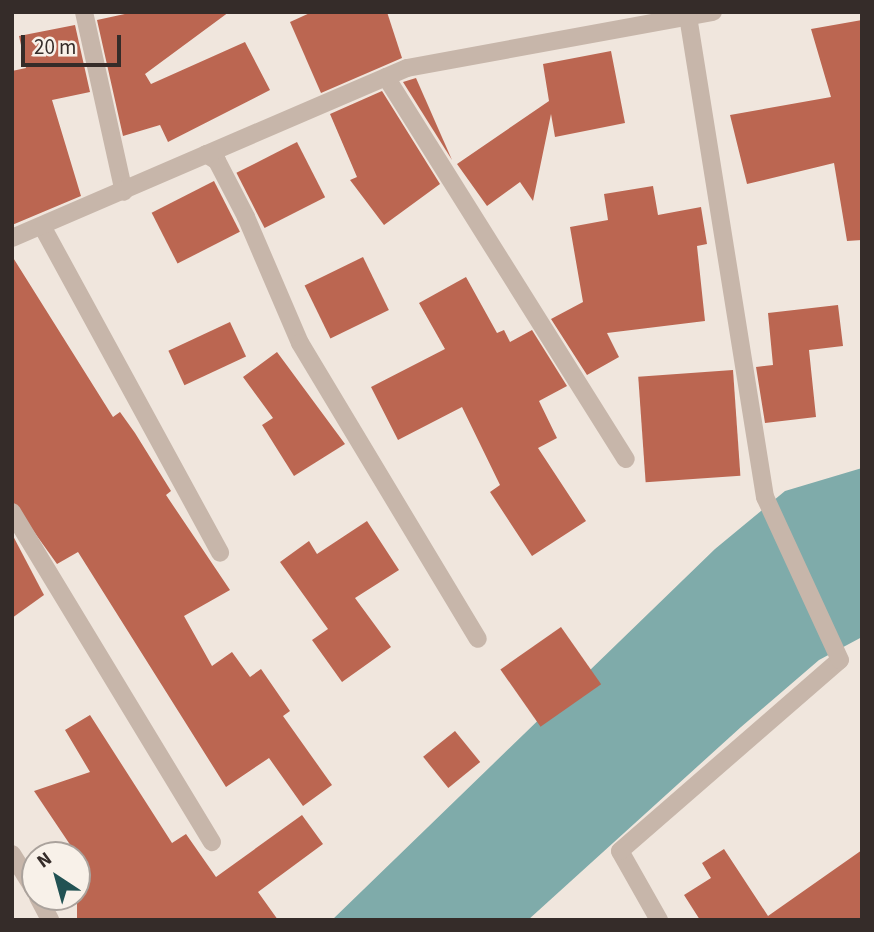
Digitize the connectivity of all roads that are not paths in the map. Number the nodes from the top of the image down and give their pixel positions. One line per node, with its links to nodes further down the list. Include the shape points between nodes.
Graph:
1 (84, 12): 6 (street)
2 (713, 12): 3 (street)
3 (688, 16): 4 (street, via 449,56); 14 (street, via 765,497 840,660 620,851)
4 (386, 77): 5 (street); 9 (street)
5 (206, 154): 6 (street); 12 (street, via 217,161 246,217 300,343)
6 (124, 192): 7 (street)
7 (43, 226): 8 (street); 11 (street)
8 (12, 238)
9 (626, 459)
10 (12, 512): 13 (street)
11 (220, 553)
12 (478, 639)
13 (212, 842)
14 (659, 920)

